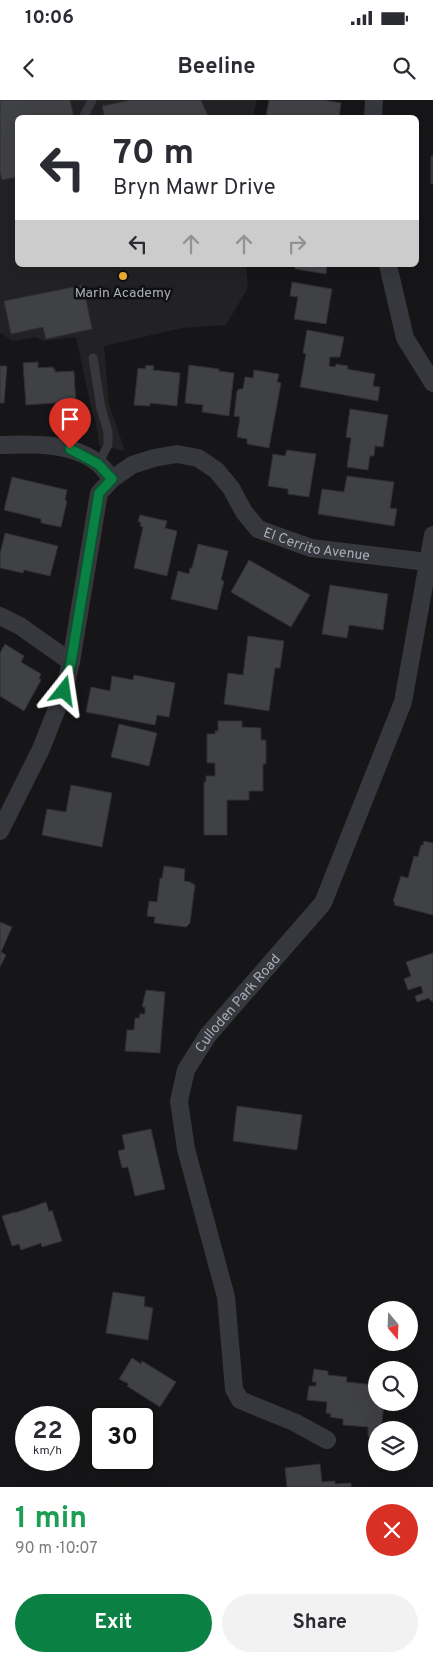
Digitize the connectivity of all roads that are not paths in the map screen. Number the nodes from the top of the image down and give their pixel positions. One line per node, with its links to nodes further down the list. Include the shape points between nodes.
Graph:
1 (92, 100): 3 (lane)
2 (374, 100): 4 (street)
3 (85, 115)
4 (373, 115)
5 (388, 267): 7 (street, via 405,338)
6 (93, 358): 9 (lane, via 108,432 108,445)
7 (433, 383)
8 (0, 445): 9 (street, via 33,444 70,449)
9 (98, 464): 10 (street)
10 (112, 479): 12 (street, El Cerrito Avenue, via 132,465 154,458 177,454 198,458 216,470 258,529 311,548); 14 (street, El Cerrito Avenue, via 99,493)
11 (433, 536): 12 (street, Culloden Park Road)
12 (428, 562): 16 (street, Culloden Park Road, via 403,702 323,903 208,1035 186,1070 179,1102 186,1149 226,1297 234,1389 240,1400 294,1422)
13 (0, 616): 14 (street)
14 (71, 662): 15 (street, El Cerrito Avenue, via 64,691 41,749)
15 (0, 831)
16 (327, 1440)

